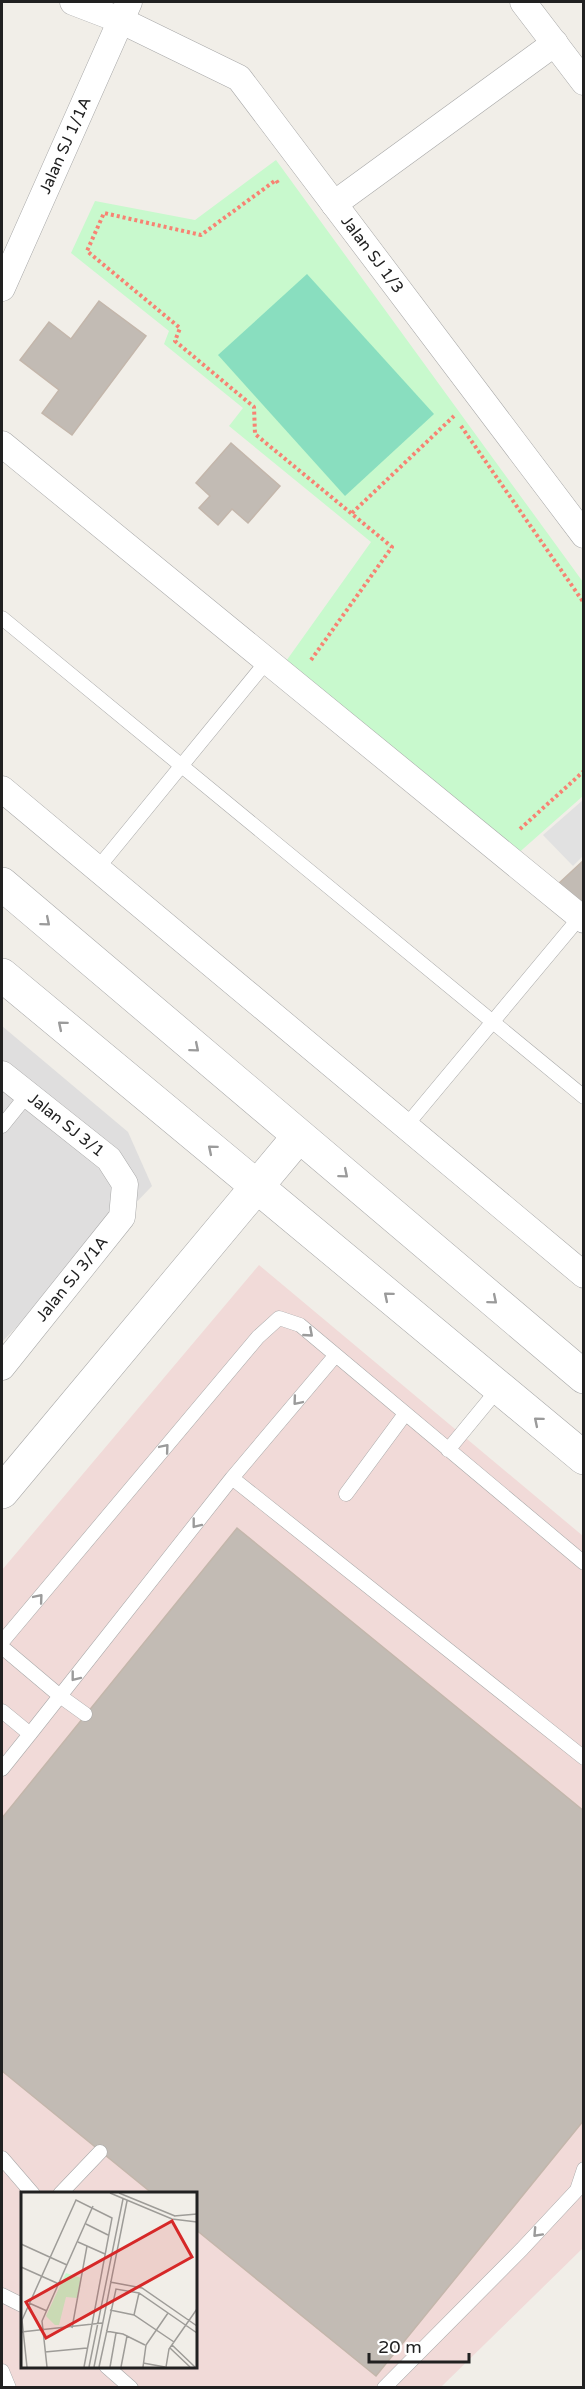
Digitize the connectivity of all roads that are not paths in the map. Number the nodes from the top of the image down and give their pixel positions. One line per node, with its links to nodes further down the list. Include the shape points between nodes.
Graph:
1 (73, 2): 3 (street, Jalan SJ 1/3)
2 (523, 2): 4 (street)
3 (125, 11): 6 (street, Jalan SJ 1/3, via 239,78); 7 (street, Jalan SJ 1/1A)
4 (555, 43): 5 (street); 6 (street)
5 (584, 82)
6 (334, 204): 9 (street, Jalan SJ 1/3)
7 (2, 288)
8 (2, 444): 11 (street)
9 (584, 536)
10 (2, 618): 12 (lane)
11 (267, 661): 12 (lane); 16 (street)
12 (181, 766): 14 (lane); 18 (lane)
13 (2, 789): 14 (street)
14 (97, 869): 23 (street)
15 (2, 884): 24 (street, one-way to 24)
16 (582, 918): 18 (lane)
17 (2, 975): 26 (street, one-way to 17)
18 (493, 1021): 21 (lane); 23 (lane)
19 (2, 1074): 20 (street, Jalan SJ 3/1)
20 (27, 1095): 22 (lane); 25 (street, Jalan SJ 3/1, via 109,1159)
21 (584, 1096)
22 (2, 1126)
23 (405, 1126): 27 (street)
24 (299, 1136): 26 (street); 30 (street, one-way to 30)
25 (125, 1184): 29 (street, Jalan SJ 3/1A, via 122,1217)
26 (257, 1187): 31 (street, one-way to 26); 36 (street)
27 (584, 1275)
28 (335, 1356): 32 (lane); 35 (lane, one-way to 35); 39 (lane, one-way to 28, via 258,1337 279,1318 300,1325)
29 (2, 1367)
30 (584, 1377)
31 (499, 1388): 33 (lane); 34 (street, one-way to 31)
32 (405, 1414): 33 (lane); 37 (lane)
33 (448, 1450): 38 (lane)
34 (584, 1458)
35 (232, 1478): 41 (lane, one-way to 41); 45 (lane)
36 (2, 1492)
37 (346, 1494)
38 (584, 1563)
39 (2, 1642)
40 (2, 1647): 41 (lane)
41 (60, 1696): 43 (lane); 44 (lane)
42 (2, 1711): 44 (lane)
43 (86, 1714)
44 (30, 1734): 46 (lane)
45 (584, 1758)
46 (2, 1769)
47 (100, 2152): 52 (lane)
48 (2, 2158): 51 (lane)
49 (584, 2169): 50 (lane)
50 (580, 2189): 59 (lane, one-way to 59)
51 (31, 2192)
52 (62, 2192)
53 (2, 2295): 54 (lane)
54 (21, 2304)
55 (107, 2368): 58 (lane)
56 (2, 2371): 57 (lane)
57 (9, 2388)
58 (131, 2388)
59 (384, 2388)

